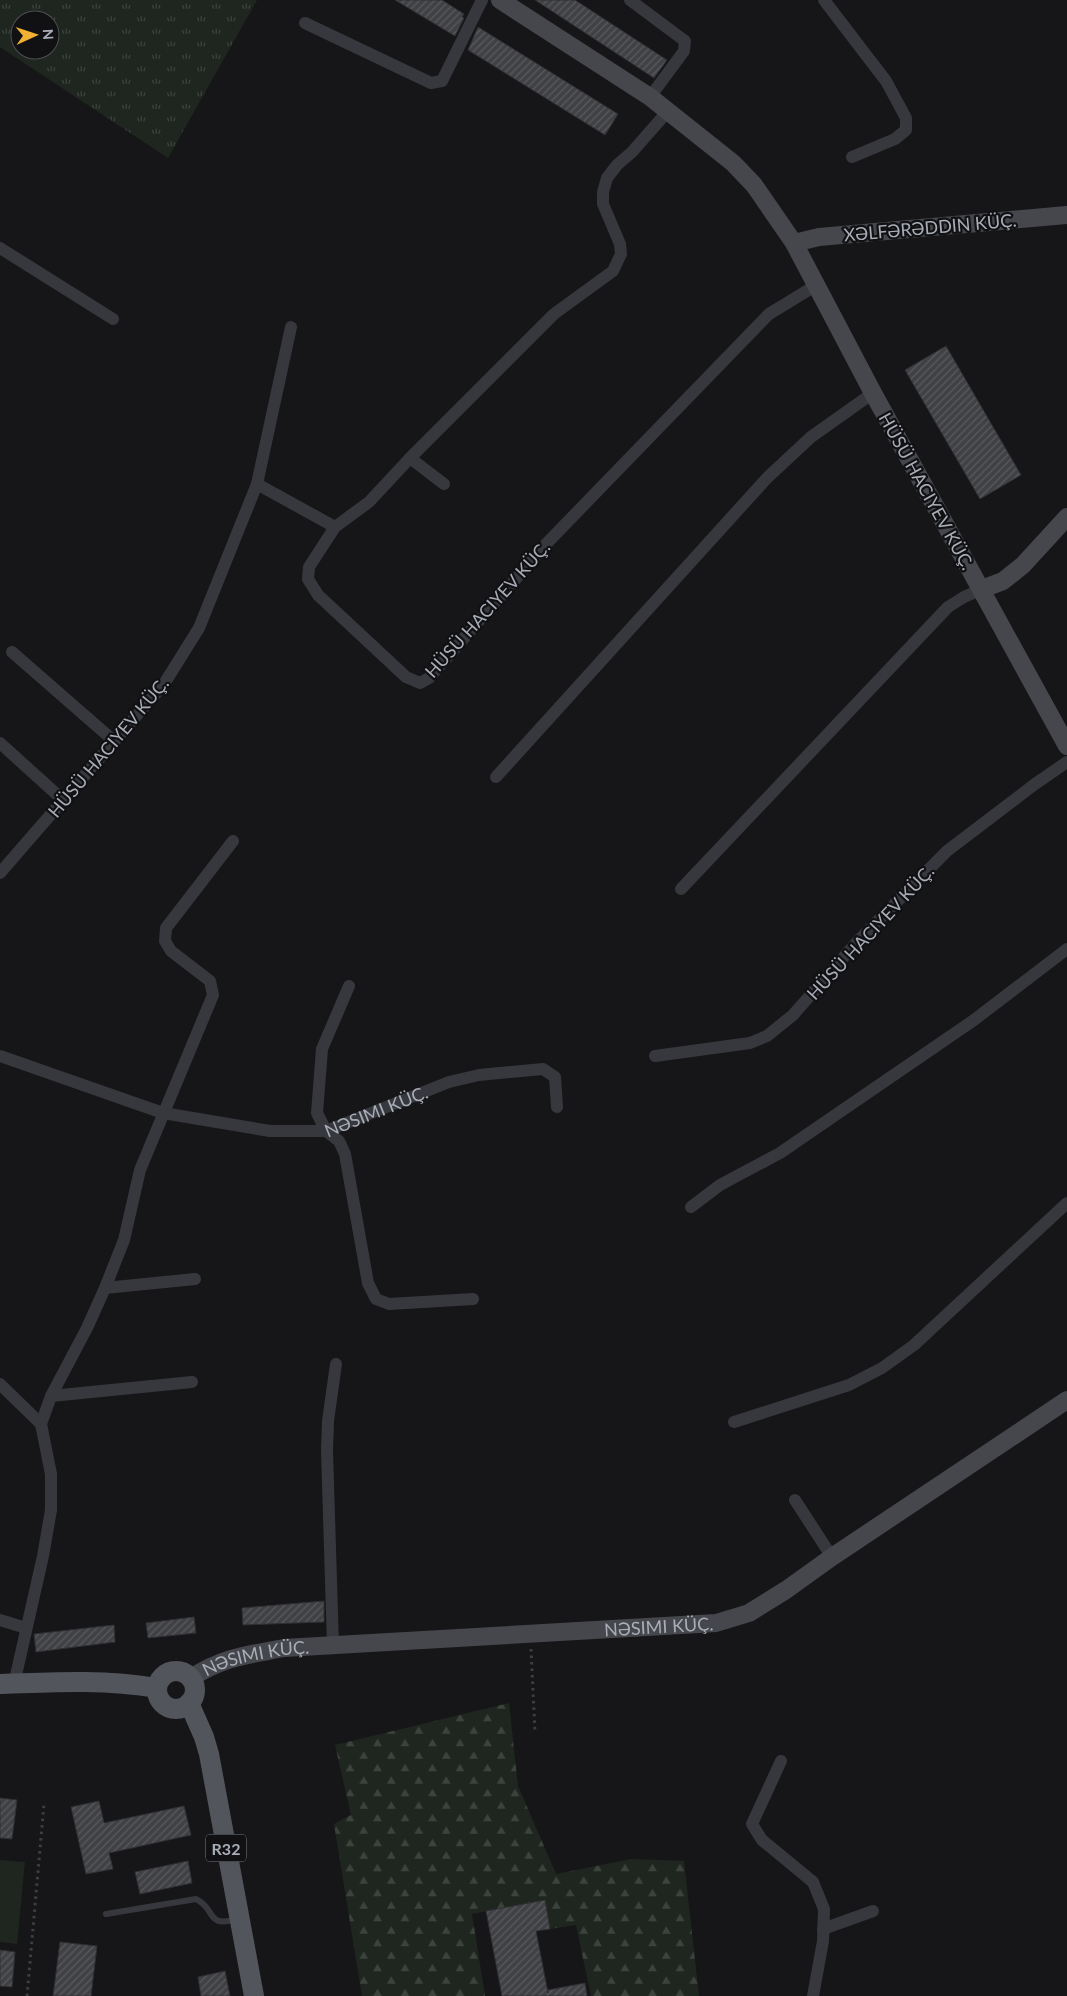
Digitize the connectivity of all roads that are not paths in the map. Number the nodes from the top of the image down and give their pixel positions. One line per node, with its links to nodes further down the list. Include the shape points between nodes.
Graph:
1 (482, 0): 5 (street, via 442,81 430,83)
2 (500, 0): 6 (street)
3 (630, 0): 6 (street, via 685,41 684,51)
4 (824, 0): 8 (street, via 886,81 906,118 906,130 895,139)
5 (305, 23)
6 (650, 97): 7 (street)
7 (668, 111): 10 (street, via 754,185); 16 (street, via 607,178 603,204 621,254 612,270 554,314)
8 (852, 157)
9 (1067, 215): 10 (street, XƏLFƏRƏDDIN KÜÇ.)
10 (794, 243): 12 (street)
11 (0, 248): 13 (street)
12 (815, 286): 15 (street); 20 (street, via 769,314 548,542 429,678 420,683 406,677 318,595 308,580 309,567)
13 (113, 319)
14 (291, 327): 17 (street)
15 (873, 393): 21 (street); 27 (street, via 811,437 768,478)
16 (410, 458): 18 (street); 20 (street, via 369,502)
17 (257, 484): 20 (street); 23 (street, via 199,628 164,684)
18 (444, 484)
19 (1067, 517): 21 (street, via 1023,565 1003,580)
20 (334, 527)
21 (982, 589): 25 (street); 31 (street, via 948,608)
22 (12, 652): 23 (street)
23 (114, 741): 28 (street)
24 (0, 743): 28 (street)
25 (1067, 746)
26 (1067, 762): 35 (street, via 947,851 857,942 793,1015 767,1036 750,1043)
27 (496, 777)
28 (63, 800): 30 (street)
29 (232, 841): 37 (street, via 166,928 165,941 171,951 210,981 213,995)
30 (0, 873)
31 (681, 889)
32 (1067, 949): 40 (street, via 942,1042 780,1153 720,1185)
33 (349, 986): 38 (street, via 322,1049 317,1113)
34 (0, 1056): 37 (street, NƏSIMI KÜÇ.)
35 (655, 1056)
36 (557, 1107): 38 (street, NƏSIMI KÜÇ., via 555,1077 542,1069 479,1075 449,1082)
37 (162, 1113): 38 (street, NƏSIMI KÜÇ., via 270,1131); 42 (street, via 140,1170 124,1240)
38 (326, 1131): 43 (street, via 339,1141 345,1154 368,1283 376,1299 389,1304)
39 (1067, 1203): 49 (street, via 914,1345 882,1368 850,1385)
40 (691, 1207)
41 (196, 1279): 42 (street)
42 (105, 1288): 47 (street)
43 (473, 1299)
44 (336, 1364): 55 (street, via 327,1451)
45 (192, 1382): 47 (street)
46 (0, 1384): 50 (street)
47 (51, 1396): 50 (street)
48 (1067, 1400): 52 (street, NƏSIMI KÜÇ.)
49 (734, 1422)
50 (41, 1424): 54 (street, via 51,1474 51,1510)
51 (795, 1500): 52 (street)
52 (832, 1557): 55 (street, NƏSIMI KÜÇ., via 749,1613 716,1623)
53 (0, 1620): 54 (street)
54 (26, 1628): 57 (street)
55 (333, 1646): 56 (street, NƏSIMI KÜÇ., via 284,1648 234,1657)
56 (191, 1678): 58 (main road, via 175,1670 166,1673); 59 (main road, via 195,1686)
57 (7, 1684): 58 (main road, via 100,1682)
58 (157, 1688): 59 (main road, via 158,1698 172,1709)
59 (189, 1703): 63 (main road, R32, via 209,1754)
60 (781, 1761): 64 (street, via 752,1824 762,1840 813,1882 824,1909)
61 (873, 1911): 64 (street)
62 (106, 1914): 63 (lane, via 196,1899 216,1921 223,1923)
63 (240, 1918): 65 (main road, R32)
64 (824, 1929): 66 (street)
65 (254, 1996)
66 (813, 1996)

